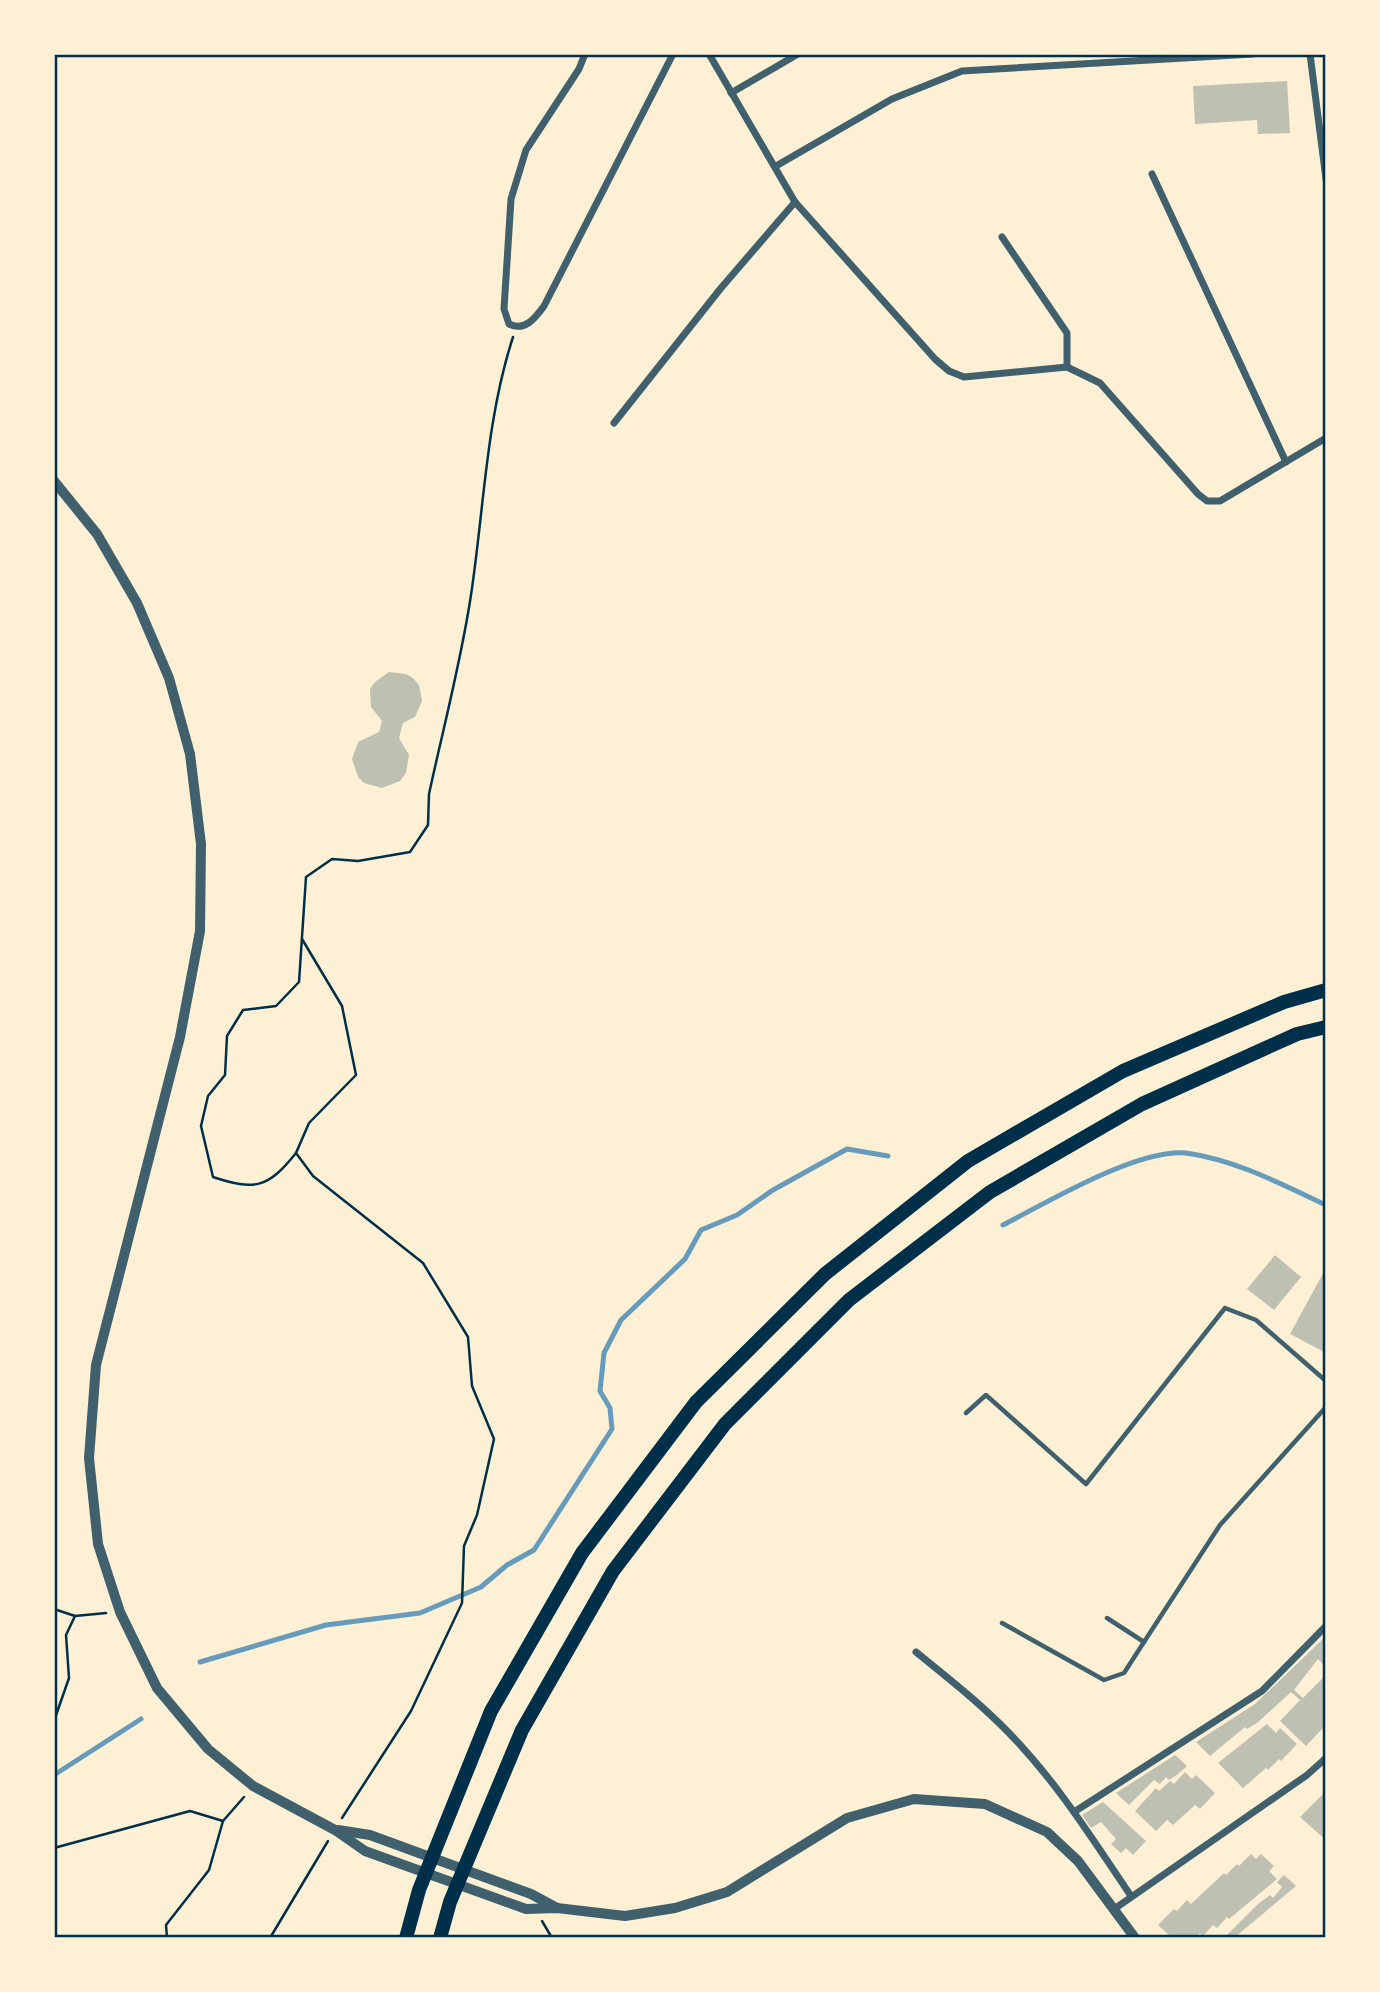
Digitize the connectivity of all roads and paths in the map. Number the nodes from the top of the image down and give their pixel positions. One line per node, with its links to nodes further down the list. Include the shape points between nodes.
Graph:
1 (585, 54): 13 (street, via 526,150 511,199 504,309 509,324)
2 (673, 54): 13 (street, via 544,306 525,326)
3 (709, 54): 7 (street)
4 (798, 54): 7 (street)
5 (1253, 54): 8 (street, via 962,71 892,99)
6 (1310, 54): 10 (street)
7 (731, 93): 8 (street)
8 (776, 166): 11 (street)
9 (1152, 174): 17 (street)
10 (1326, 179)
11 (795, 202): 14 (street, via 949,371 964,377); 15 (street)
12 (1002, 237): 14 (street, via 1067,334)
13 (516, 327): 19 (path, via 501,377 471,597 429,794 428,825 410,852 358,861 332,859 306,877)
14 (1067, 367): 17 (street, via 1100,383 1207,500 1220,501)
15 (614, 423)
16 (1326, 438): 17 (street)
17 (1286, 462)
18 (54, 481): 27 (street, via 97,534 137,603 169,678 190,754 201,844 200,931 180,1037 96,1365 89,1458 98,1544)
19 (302, 939): 22 (path, via 342,1006 356,1075 309,1123); 22 (path, via 299,982 276,1006 243,1010 227,1036 225,1075 208,1096 201,1126 213,1177 243,1187 276,1177)
20 (1326, 990): 46 (highway, via 1284,1002 1124,1071 968,1161 825,1274 696,1402 582,1553 491,1711 419,1889)
21 (1326, 1027): 47 (highway, via 1297,1034 1142,1104 990,1192 849,1300 725,1424 614,1571 522,1730 450,1902)
22 (296, 1153): 39 (path, via 313,1176 423,1263 468,1337 472,1386 494,1439 477,1515 464,1546 462,1603 411,1711)
23 (1326, 1381): 25 (lane, via 1256,1320 1225,1308 1086,1484 986,1395)
24 (1326, 1407): 32 (lane, via 1220,1525)
25 (965, 1413)
26 (54, 1609): 28 (path)
27 (120, 1612): 28 (path); 36 (street, via 157,1688 208,1749)
28 (75, 1616): 34 (path, via 66,1635 69,1678)
29 (1107, 1618): 32 (lane)
30 (1002, 1623): 32 (lane, via 1104,1680 1124,1673)
31 (1326, 1626): 37 (street, via 1262,1691)
32 (1144, 1642)
33 (915, 1652): 37 (street, via 1011,1734)
34 (54, 1721)
35 (1326, 1758): 41 (street)
36 (253, 1786): 38 (path); 39 (street)
37 (1074, 1812): 41 (street)
38 (223, 1821): 40 (path, via 190,1811); 44 (path, via 209,1870 166,1926)
39 (335, 1829): 42 (street, via 370,1835 531,1894); 42 (street, via 365,1851 526,1909); 45 (path)
40 (54, 1848)
41 (1132, 1896): 43 (street)
42 (557, 1908): 43 (street, via 625,1916 675,1908 727,1892 847,1818 914,1799 985,1804 1044,1831 1078,1861)
43 (1114, 1909): 48 (street)
44 (167, 1938)
45 (270, 1938)
46 (405, 1938)
47 (440, 1938)
48 (1135, 1938)

